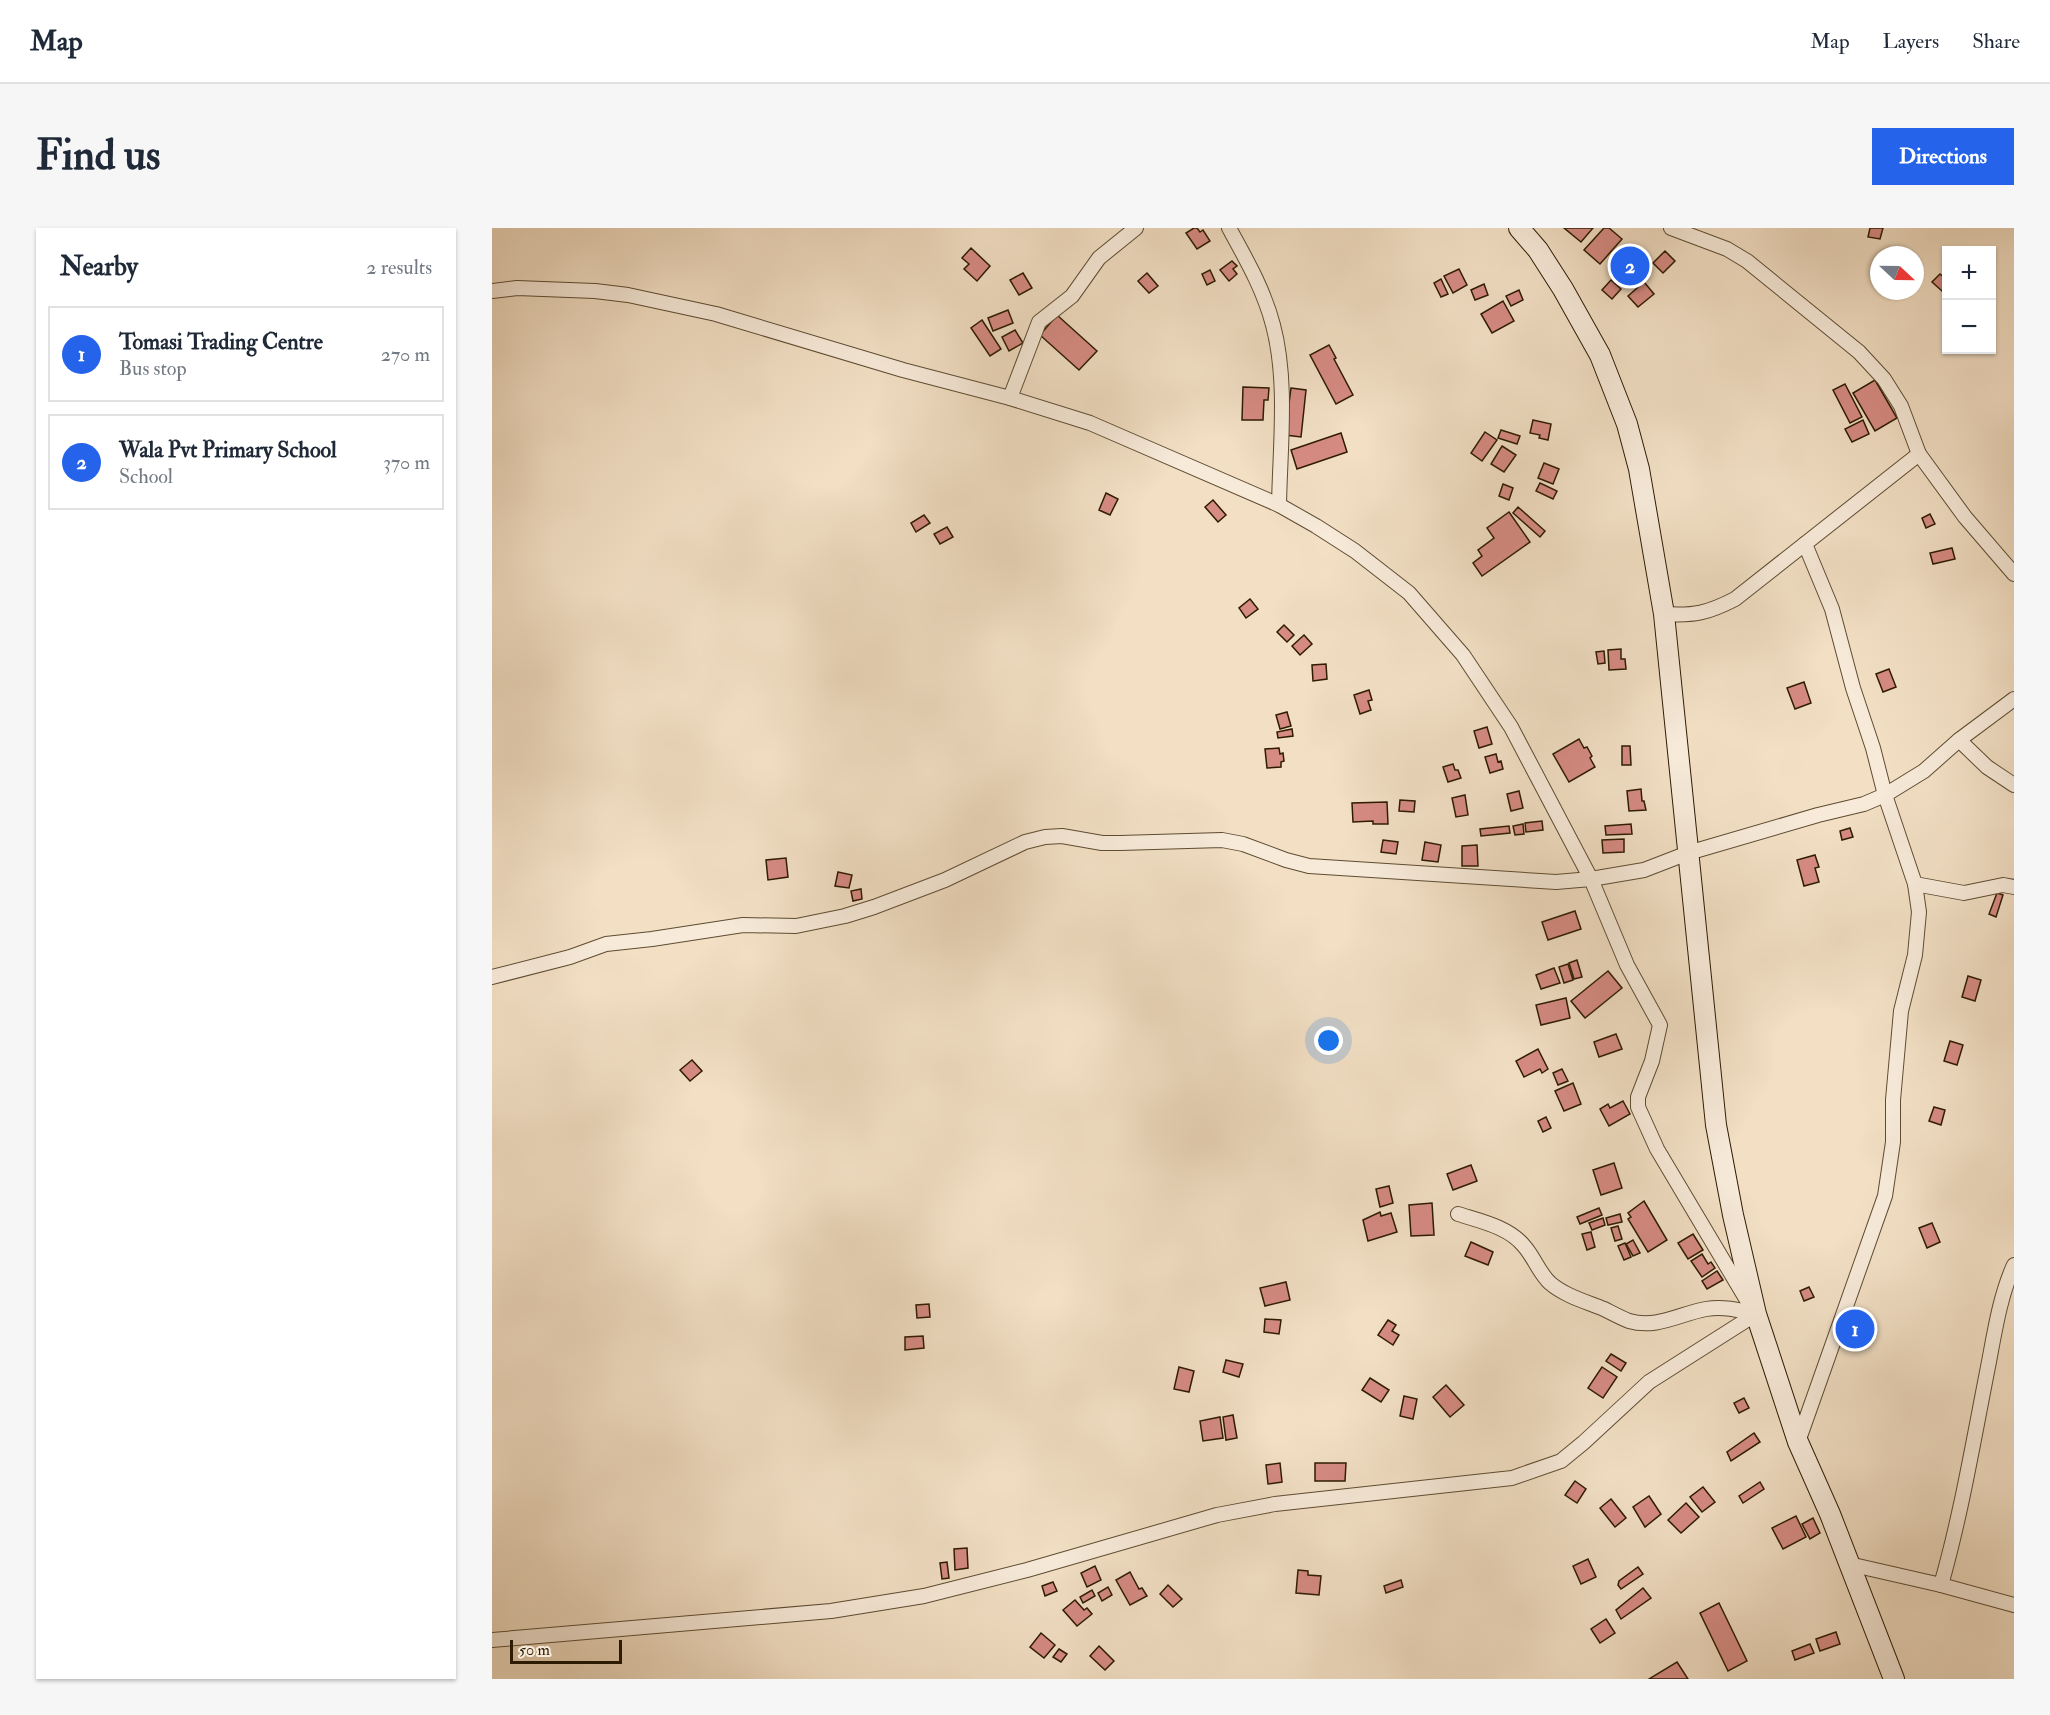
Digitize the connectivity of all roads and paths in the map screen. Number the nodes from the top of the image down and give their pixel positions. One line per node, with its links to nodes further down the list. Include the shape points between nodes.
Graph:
1 (1136, 228): 6 (street, via 1099,258 1072,296 1039,322)
2 (1229, 228): 8 (street, via 1256,279 1280,354)
3 (1519, 228): 11 (main road, via 1569,298 1600,356 1627,424 1640,469)
4 (1671, 228): 7 (street, via 1727,249 1747,261 1859,352 1901,406)
5 (492, 291): 6 (street, via 517,288 628,295 716,314)
6 (1010, 398): 8 (street, via 1090,423)
7 (1919, 454): 9 (street); 10 (street, via 1965,517)
8 (1279, 505): 17 (street, via 1355,550 1409,593 1464,655 1511,727)
9 (1805, 544): 11 (street, via 1735,599 1716,609 1690,616); 15 (street, via 1832,609)
10 (2014, 574)
11 (1664, 614): 16 (main road)
12 (2014, 699): 13 (street)
13 (1959, 740): 14 (street, via 1987,767); 15 (street, via 1924,771)
14 (2014, 785)
15 (1885, 795): 16 (street); 18 (street)
16 (1688, 853): 17 (street, via 1644,870); 23 (main road, via 1716,1125)
17 (1591, 879): 20 (street, via 1556,882 1309,866 1222,840 1102,843 1045,837 1025,842 945,880 845,916 796,926 743,925 606,944); 23 (street, via 1627,965 1660,1025 1638,1107 1657,1149)
18 (1915, 884): 19 (street, via 1964,893 2003,885); 24 (street, via 1917,934 1901,1011 1893,1142 1885,1196)
19 (2014, 887)
20 (492, 977)
21 (1458, 1214): 23 (street, via 1504,1230 1525,1246 1551,1284 1629,1321 1662,1323 1723,1307)
22 (2014, 1265): 26 (street, via 1998,1319 1952,1549)
23 (1756, 1314): 24 (main road); 28 (street, via 1649,1382 1561,1461 1512,1478 1275,1504 1217,1515 1027,1570 924,1596 855,1607)
24 (1798, 1442): 25 (main road)
25 (1849, 1564): 26 (street); 29 (main road)
26 (1941, 1585): 27 (street)
27 (2014, 1605)
28 (492, 1640)
29 (1894, 1679)

